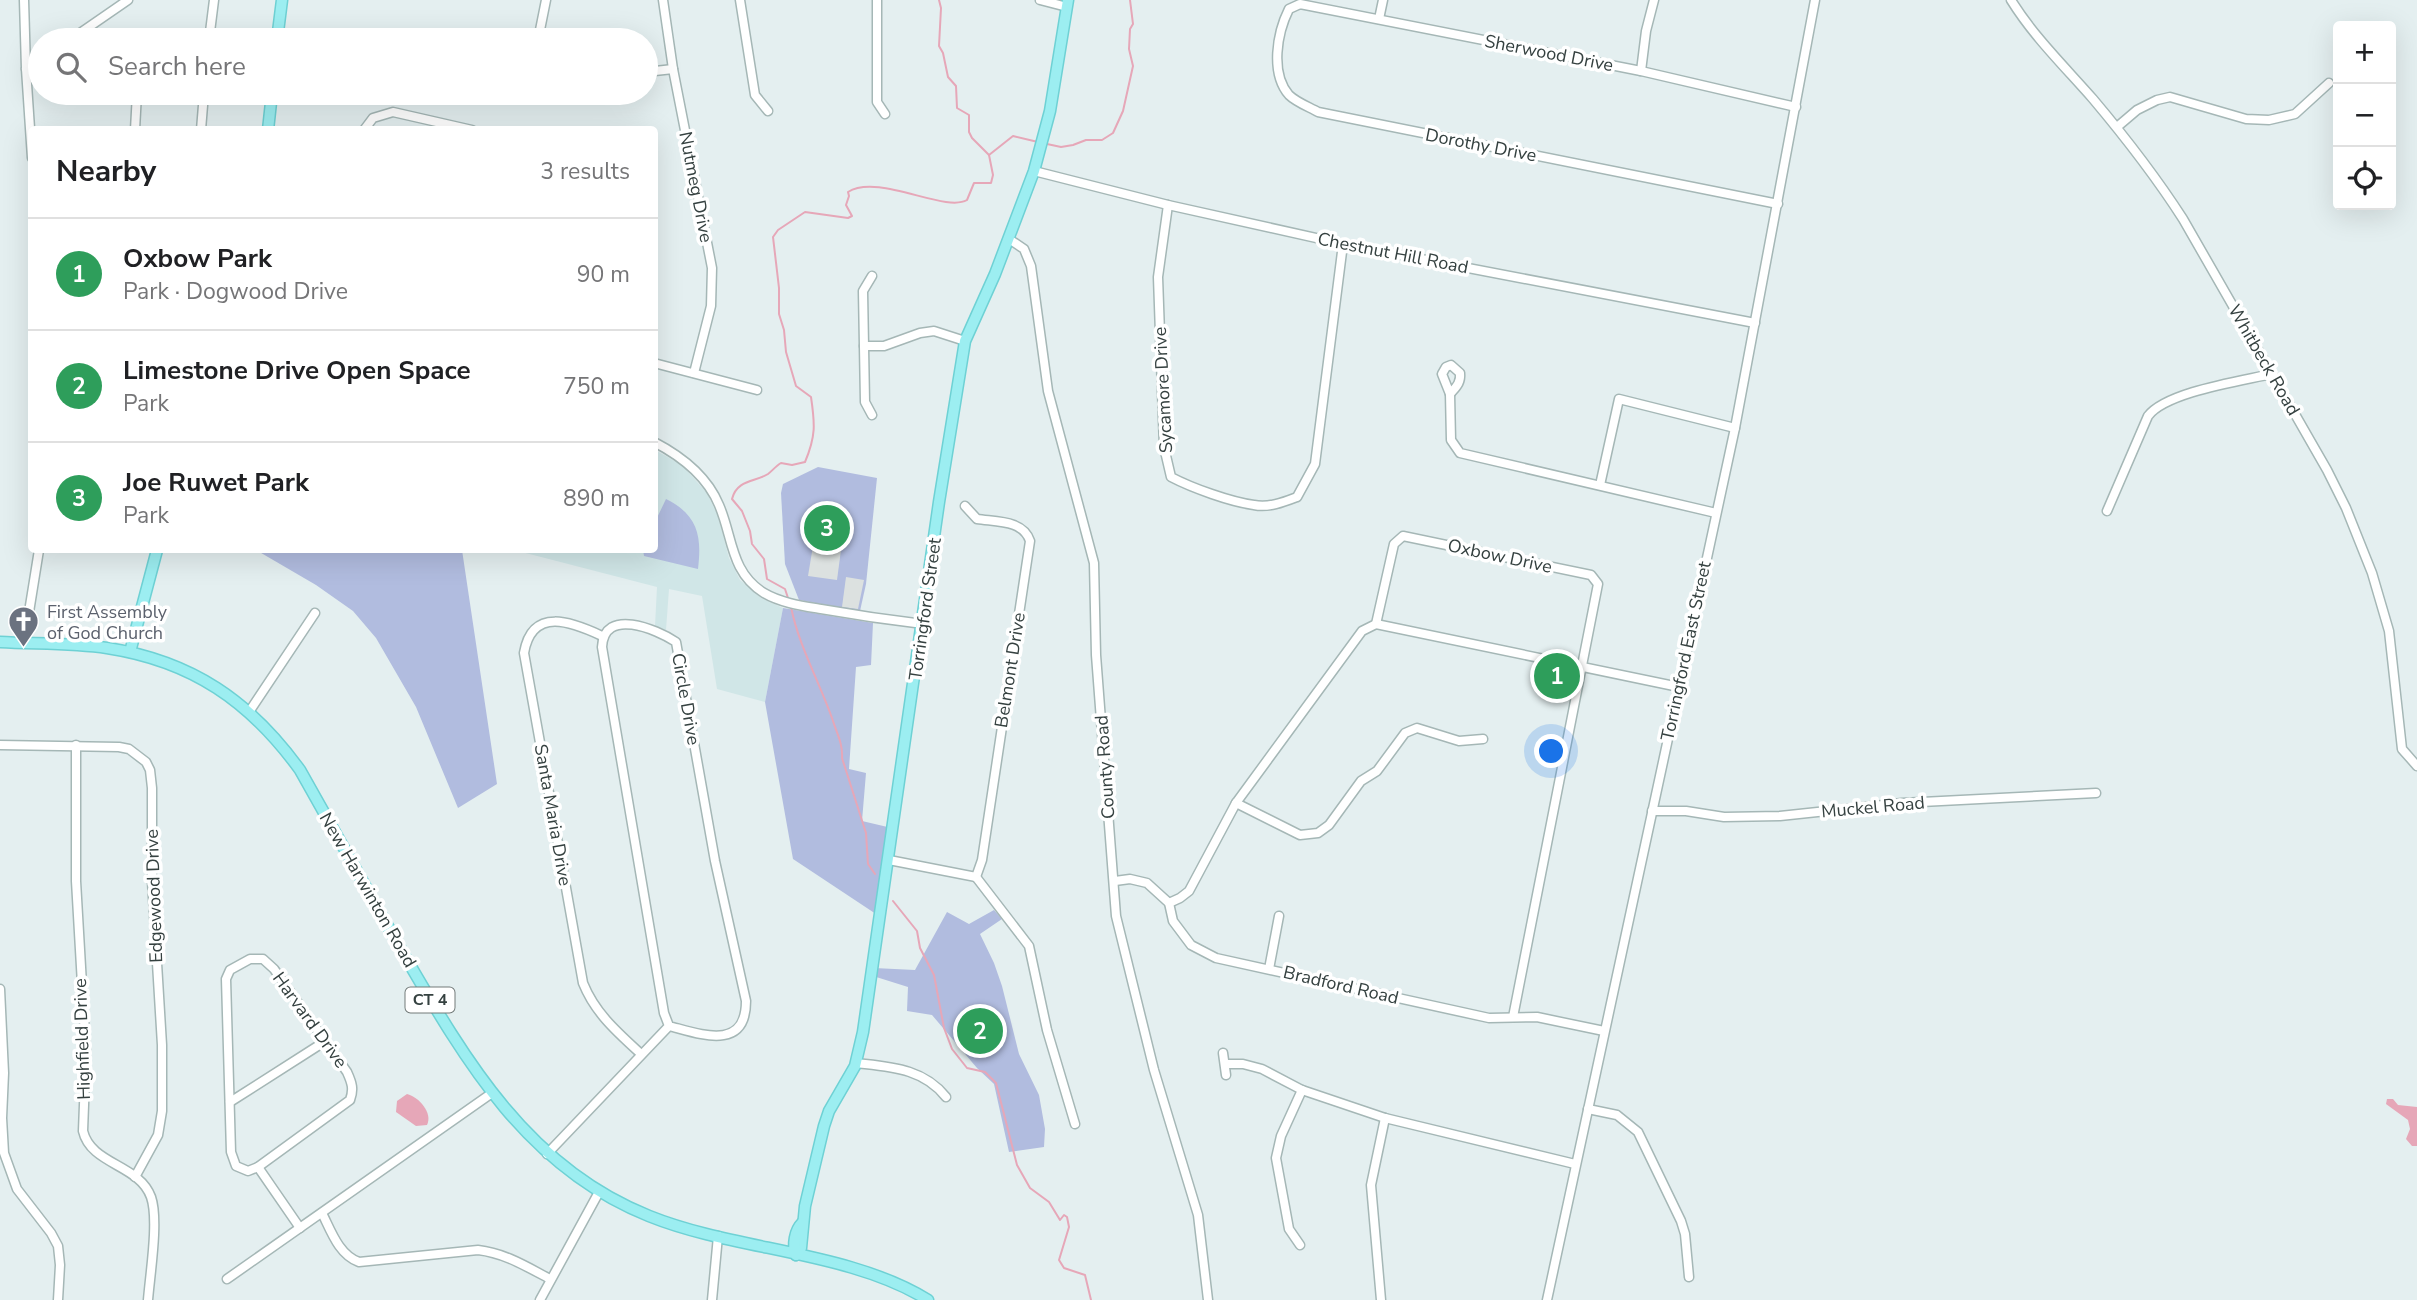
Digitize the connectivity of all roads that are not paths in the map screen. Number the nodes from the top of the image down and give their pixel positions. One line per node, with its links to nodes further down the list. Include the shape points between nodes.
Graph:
1 (24, 0): 21 (street)
2 (128, 0): 17 (street)
3 (214, 0): 18 (street)
4 (282, 0): 19 (main road)
5 (546, 0): 20 (street)
6 (663, 0): 22 (street, Nutmeg Drive)
7 (740, 0): 32 (street, via 755,95)
8 (877, 0): 33 (street, via 877,102)
9 (1040, 0): 14 (street)
10 (1383, 0): 16 (street)
11 (1654, 0): 24 (street)
12 (1815, 0): 31 (street, Torringford East Street)
13 (2011, 0): 40 (street, Whitbeck Road, via 2057,61)
14 (1067, 4): 41 (main road, Torringford Street)
15 (1300, 4): 16 (street, Sherwood Drive); 42 (street, Dorothy Drive, via 1284,18 1276,64 1290,97 1318,112)
16 (1379, 19): 24 (street, Sherwood Drive)
17 (87, 28)
18 (210, 28)
19 (278, 28)
20 (540, 28)
21 (26, 69): 26 (street)
22 (673, 69): 23 (street); 51 (street, Nutmeg Drive, via 712,268 711,306)
23 (658, 71)
24 (1641, 71): 31 (street, Sherwood Drive)
25 (2329, 83): 40 (street, via 2295,114 2269,120 2246,120 2170,97 2137,110)
26 (28, 99)
27 (28, 105): 34 (street)
28 (136, 105): 35 (street)
29 (203, 105): 36 (street)
30 (271, 105): 37 (main road)
31 (1796, 107): 42 (street, Torringford East Street)
32 (768, 111)
33 (885, 114)
34 (30, 126)
35 (135, 126)
36 (201, 126)
37 (268, 126)
38 (367, 126): 39 (street, via 373,118 393,112)
39 (454, 126)
40 (2117, 127): 52 (street, Whitbeck Road, via 2183,219)
41 (1034, 171): 43 (street, Chestnut Hill Road); 44 (main road, Torringford Street)
42 (1778, 204): 47 (street, Torringford East Street)
43 (1168, 205): 45 (street, Chestnut Hill Road); 45 (street, Sycamore Drive, via 1158,276 1166,462 1171,477 1185,484 1256,506 1297,497 1315,464)
44 (1009, 239): 48 (main road, Torringford Street); 83 (street, County Road, via 1024,249 1031,266 1048,391 1094,563 1097,669)
45 (1343, 244): 47 (street, Chestnut Hill Road)
46 (872, 276): 49 (street, via 863,290)
47 (1755, 323): 56 (street, Torringford East Street)
48 (965, 341): 49 (street, via 934,331 884,346); 65 (main road, Torringford Street)
49 (864, 346): 55 (street, via 864,402)
50 (658, 364): 51 (street)
51 (694, 373): 53 (street)
52 (2271, 374): 60 (street, via 2158,405 2148,416); 77 (street, Whitbeck Road, via 2327,470 2372,573 2389,631 2402,749)
53 (757, 390)
54 (1450, 394): 58 (street, via 1451,440 1460,453)
55 (872, 415)
56 (1735, 428): 58 (street, via 1619,399); 61 (street, Torringford East Street)
57 (658, 444): 65 (street, via 679,455 715,495 736,562 766,594 798,605)
58 (1600, 485): 61 (street)
59 (965, 506): 82 (street, Belmont Drive, via 977,519 1018,526 1030,541)
60 (2107, 511)
61 (1716, 513): 72 (street, Torringford East Street)
62 (39, 553): 69 (street)
63 (156, 553): 70 (main road)
64 (316, 612): 73 (street)
65 (923, 624): 81 (main road, Torringford Street)
66 (1376, 624): 71 (street); 71 (street, Oxbow Drive, via 1394,544 1403,536 1591,575 1598,584); 79 (street, via 1362,631)
67 (602, 636): 89 (street); 89 (street, Circle Drive, via 620,624 636,625 676,642 715,861 746,1001 742,1024 730,1034 719,1037); 93 (street, Santa Maria Drive, via 560,621 547,622 534,629 524,653 583,983 607,1023)
68 (0, 642): 69 (main road, New Harwinton Road / CT 4)
69 (24, 643): 70 (main road, New Harwinton Road / CT 4)
70 (130, 652): 73 (main road, New Harwinton Road / CT 4, via 206,682)
71 (1581, 666): 72 (street); 88 (street, Oxbow Drive)
72 (1679, 687): 80 (street, Torringford East Street)
73 (249, 712): 98 (main road, New Harwinton Road / CT 4, via 300,770 454,1040)
74 (1483, 739): 79 (street, via 1459,741 1417,728 1405,733 1377,771 1362,780 1318,833 1300,835)
75 (0, 745): 76 (street, Edgewood Drive)
76 (76, 745): 107 (street, Highfield Drive, via 76,881 86,1053 83,1131 94,1150); 107 (street, Edgewood Drive, via 129,749 150,771 162,1111 158,1135)
77 (2417, 766)
78 (2096, 793): 80 (street, Muckel Road, via 1902,803 1780,816)
79 (1236, 803): 84 (street, via 1189,891)
80 (1651, 811): 90 (street, Torringford East Street)
81 (889, 860): 82 (street); 94 (main road, Torringford Street)
82 (976, 877): 103 (street, via 1029,946 1047,1030)
83 (1115, 881): 84 (street, Bradford Road, via 1147,883); 122 (street, County Road, via 1116,916 1138,1006 1198,1215)
84 (1168, 903): 86 (street, Bradford Road, via 1173,920 1191,945 1216,958)
85 (1279, 916): 86 (street)
86 (1269, 969): 88 (street, Bradford Road, via 1489,1018)
87 (0, 989): 117 (street, via 4,1153 17,1189 58,1246)
88 (1513, 1017): 90 (street, Bradford Road, via 1537,1017)
89 (669, 1026): 93 (street)
90 (1604, 1031): 101 (street, Torringford East Street)
91 (324, 1042): 100 (street); 100 (street, Harvard Drive, via 263,959 250,959 229,970); 106 (street, Harvard Drive, via 352,1082 350,1100)
92 (1223, 1053): 95 (street)
93 (641, 1054): 104 (street)
94 (856, 1063): 99 (street, via 903,1068 939,1087); 113 (main road, Torringford Street, via 828,1116)
95 (1225, 1064): 96 (street); 97 (street, via 1262,1069)
96 (1226, 1076)
97 (1302, 1090): 102 (street); 112 (street, via 1276,1157 1289,1229)
98 (492, 1093): 104 (main road, New Harwinton Road / CT 4); 109 (street)
99 (946, 1097)
100 (230, 1102): 106 (street, Harvard Drive, via 231,1152 236,1166 248,1171)
101 (1588, 1109): 105 (street, Torringford East Street); 114 (street, via 1617,1115 1638,1132 1681,1221)
102 (1385, 1118): 105 (street); 123 (street, via 1371,1185)
103 (1075, 1124)
104 (547, 1154): 108 (main road, New Harwinton Road / CT 4)
105 (1575, 1164): 124 (street, Torringford East Street)
106 (258, 1167): 110 (street)
107 (135, 1177): 118 (street, Highfield Drive, via 150,1195 153,1210)
108 (599, 1192): 111 (main road, New Harwinton Road / CT 4, via 648,1216); 116 (street)
109 (322, 1213): 110 (street); 116 (street, via 340,1247 359,1262 478,1250 504,1255)
110 (300, 1228): 115 (street)
111 (718, 1236): 113 (main road, New Harwinton Road / CT 4); 120 (street)
112 (1300, 1245)
113 (796, 1255): 121 (main road, New Harwinton Road / CT 4, via 872,1274)
114 (1689, 1277)
115 (227, 1279)
116 (550, 1279): 119 (street)
117 (58, 1300)
118 (148, 1300)
119 (540, 1300)
120 (712, 1300)
121 (928, 1300)
122 (1208, 1300)
123 (1381, 1300)
124 (1547, 1300)

